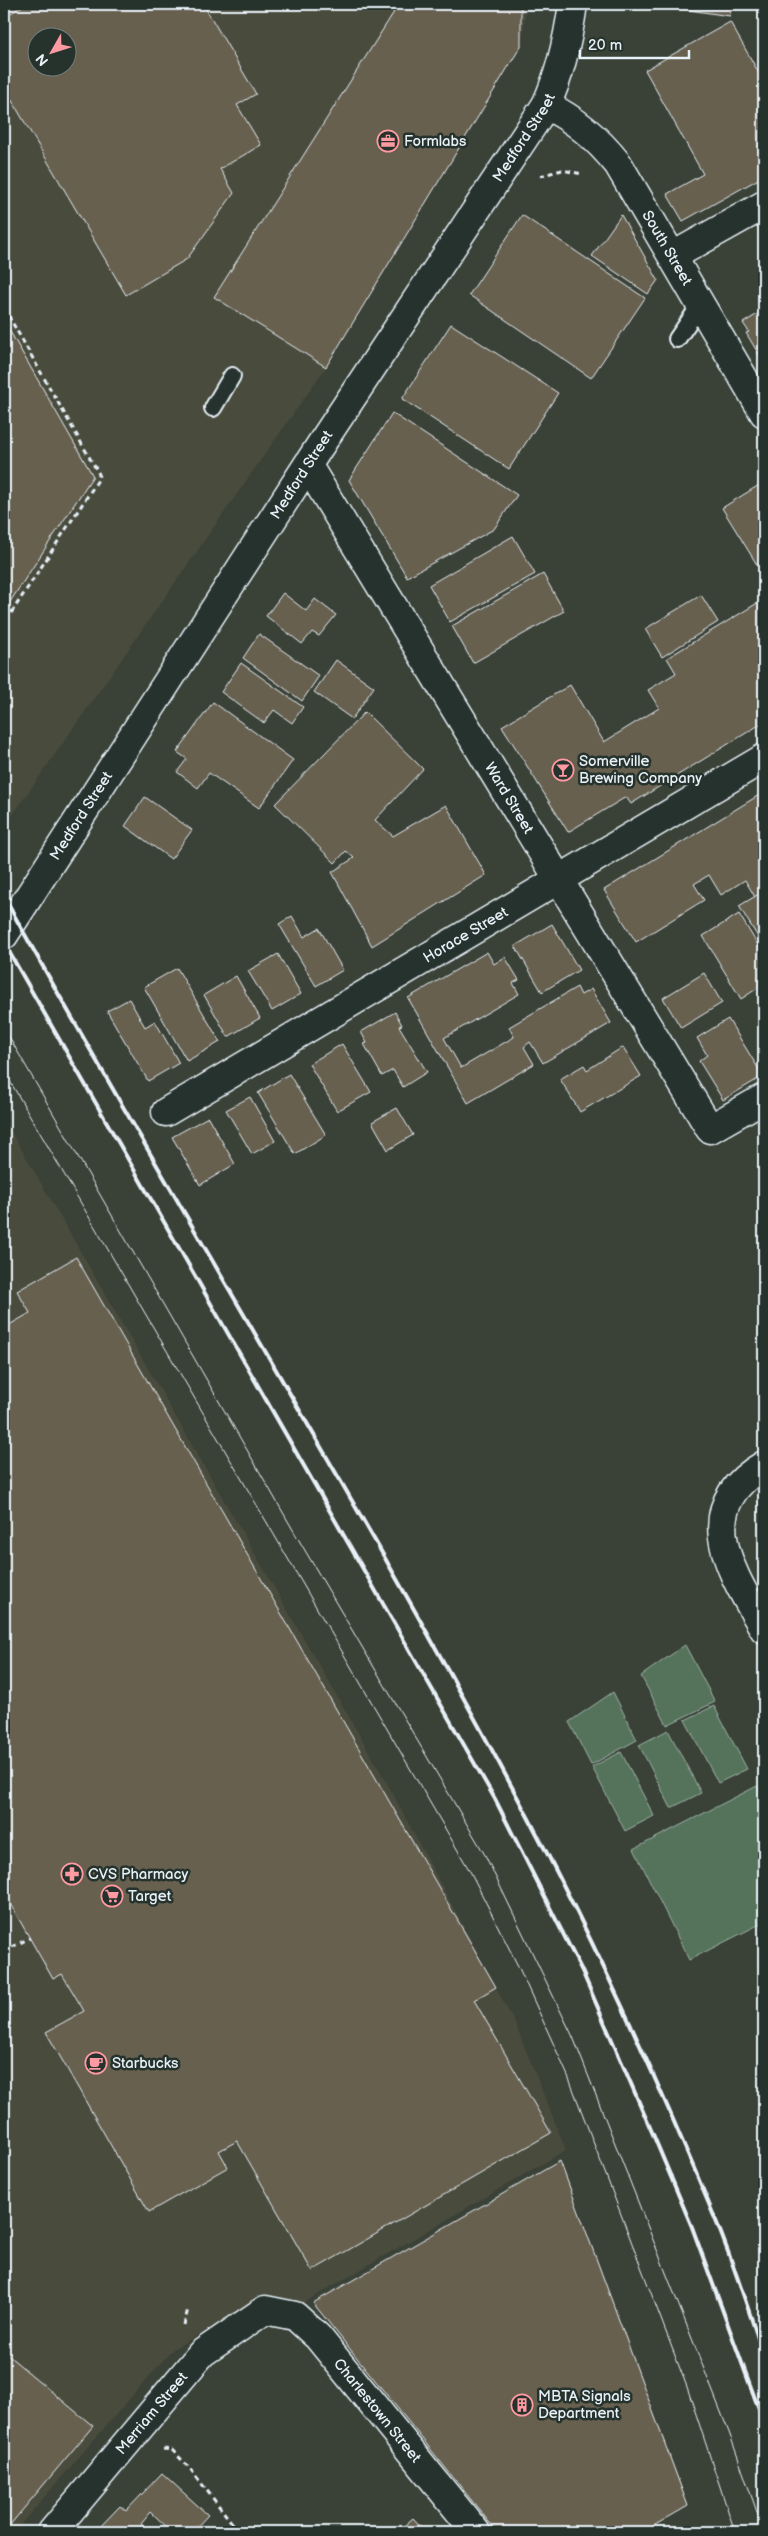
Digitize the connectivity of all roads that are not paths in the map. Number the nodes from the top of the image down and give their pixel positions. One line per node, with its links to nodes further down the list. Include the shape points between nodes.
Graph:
1 (573, 4): 2 (street, Medford Street, via 563,60)
2 (546, 105): 4 (street, South Street, via 585,128 603,145 618,164); 10 (street, Medford Street)
3 (764, 205): 4 (street)
4 (673, 256): 5 (street, South Street)
5 (701, 304): 6 (lane); 9 (street, South Street)
6 (677, 339)
7 (232, 376): 8 (lane)
8 (213, 408)
9 (764, 414)
10 (308, 466): 12 (street, Ward Street); 13 (street, Medford Street)
11 (764, 758): 12 (street, Horace Street)
12 (559, 880): 14 (street, Ward Street, via 710,1129); 15 (street, Horace Street)
13 (4, 935)
14 (764, 1098)
15 (166, 1112)
16 (764, 1465): 17 (street, via 736,1490 724,1518 722,1534 728,1564)
17 (764, 1629)
18 (265, 2310): 19 (street, Merriam Street, via 202,2353); 20 (street, Charlestown Street, via 295,2316 318,2337)
19 (52, 2532)
20 (476, 2532)

